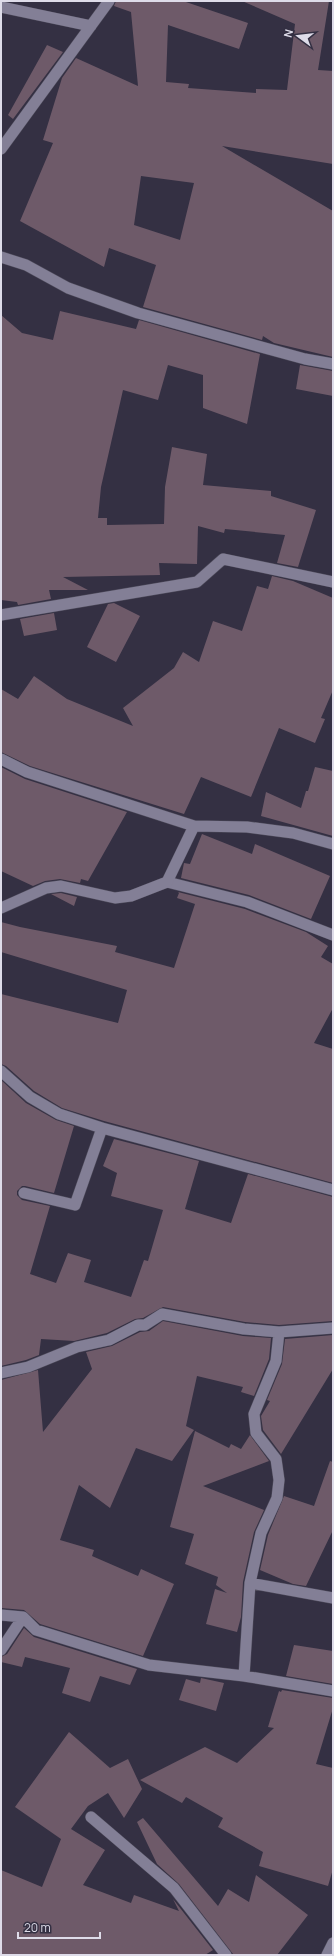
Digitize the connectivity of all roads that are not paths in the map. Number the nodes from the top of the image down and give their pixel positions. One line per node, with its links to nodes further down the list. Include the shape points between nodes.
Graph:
1 (109, 1): 3 (street)
2 (1, 7): 3 (street)
3 (91, 26): 4 (street)
4 (1, 149)
5 (1, 256): 6 (street, via 26,265 68,288 138,313 238,342)
6 (333, 364)
7 (333, 582): 8 (street, via 223,559 197,582)
8 (1, 615)
9 (1, 760): 10 (street, via 27,772)
10 (194, 826): 11 (street, via 247,827 293,833); 12 (street)
11 (333, 844)
12 (168, 882): 13 (street, via 131,896 115,898 61,886 46,888); 14 (street, via 248,902)
13 (1, 908)
14 (333, 935)
15 (1, 1071): 16 (street, via 45,1107)
16 (102, 1128): 17 (street); 18 (street, via 75,1204)
17 (333, 1190)
18 (24, 1193)
19 (333, 1328): 20 (street)
20 (279, 1332): 21 (street, via 244,1329 162,1314 145,1325 138,1325 109,1340 77,1347 28,1367); 22 (street, via 276,1361 254,1414 256,1433 276,1459 279,1480 277,1498 261,1533)
21 (1, 1372)
22 (250, 1583): 23 (street); 27 (street)
23 (333, 1598)
24 (1, 1616): 25 (street)
25 (23, 1617): 26 (street); 27 (street, via 36,1630 134,1662)
26 (1, 1650)
27 (244, 1676): 28 (street)
28 (333, 1691)
29 (91, 1817): 31 (street, via 174,1888)
30 (333, 1944): 32 (street)
31 (226, 1955)
32 (328, 1955)

